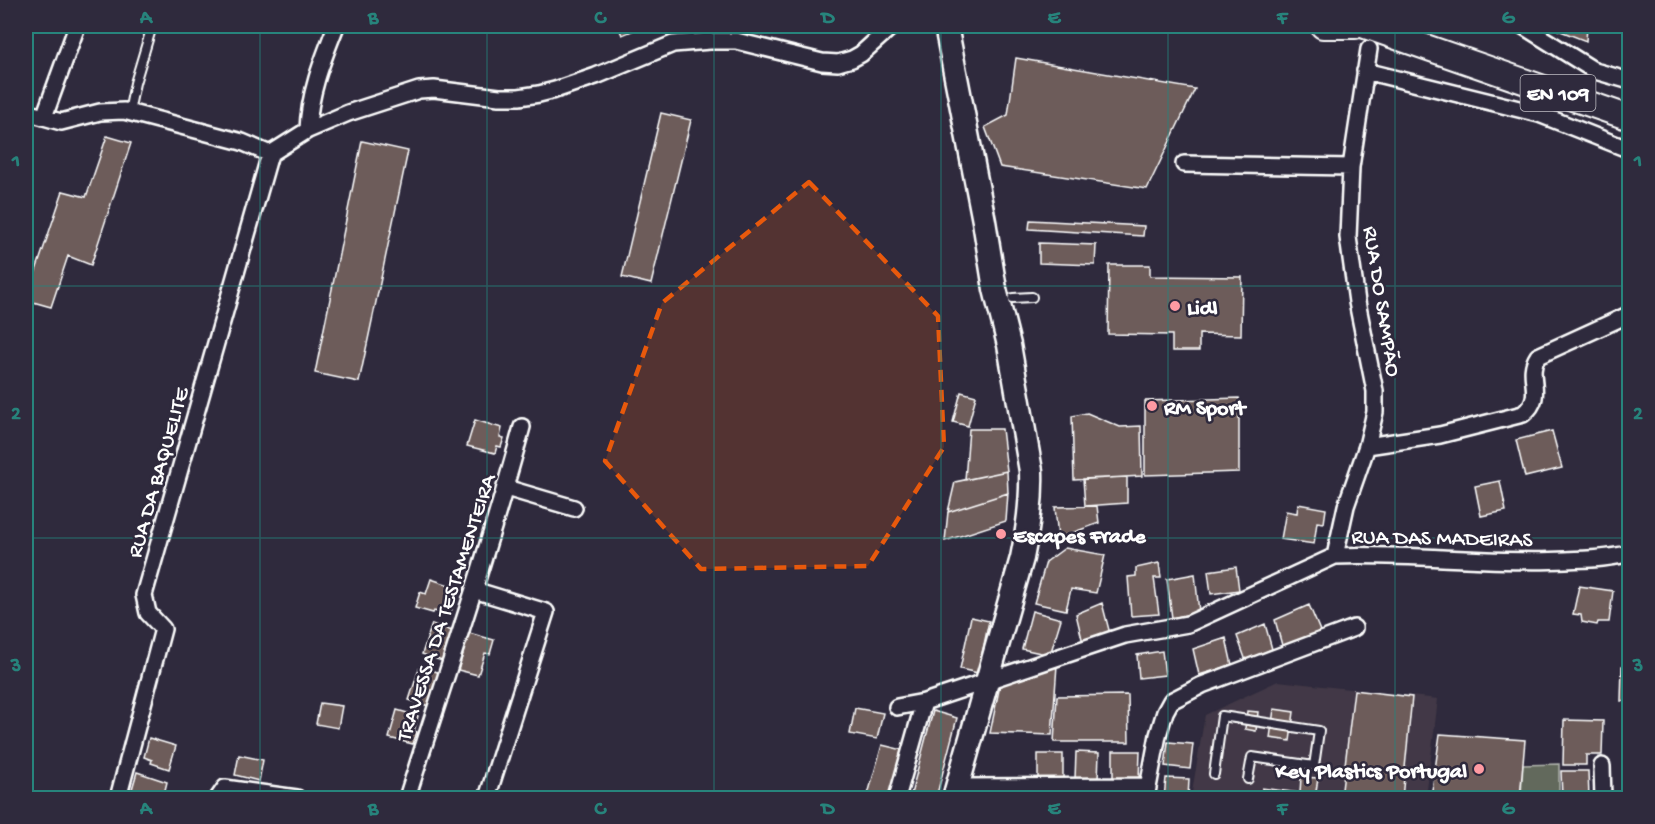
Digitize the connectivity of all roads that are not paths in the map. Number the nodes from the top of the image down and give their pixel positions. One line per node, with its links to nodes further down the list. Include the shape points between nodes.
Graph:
1 (77, 26): 14 (street)
2 (152, 26): 13 (lane)
3 (336, 26): 16 (street, via 320,68)
4 (892, 26): 16 (street, via 861,54 838,63 736,41 686,43 547,92 519,97 419,90 348,112)
5 (946, 26): 30 (main road, via 984,221 1013,295 1009,345 1031,471 1030,510 1022,558)
6 (1323, 26): 7 (main road)
7 (1355, 26)
8 (1523, 26): 11 (street, via 1595,71)
9 (1367, 37): 10 (street, RUA DO SAMPÃO); 15 (main road, EN 109)
10 (1365, 71): 17 (street, via 1539,114); 20 (street, RUA DO SAMPÃO)
11 (1629, 81)
12 (26, 112): 14 (street)
13 (129, 112): 14 (street, via 99,112 61,122); 18 (street, via 242,142)
14 (44, 117)
15 (1629, 118)
16 (308, 130): 18 (street)
17 (1629, 150)
18 (270, 154): 38 (street, RUA DA BAQUELITE, via 144,595 148,613 163,629)
19 (1184, 164): 20 (street)
20 (1351, 168): 23 (street, RUA DO SAMPÃO, via 1348,237 1375,391 1375,412)
21 (1629, 314): 23 (street, via 1538,357 1533,368 1532,407 1523,414 1440,435)
22 (522, 428): 24 (street, TRAVESSA DA TESTAMENTEIRA)
23 (1367, 446): 27 (street, RUA DO SAMPÃO, via 1346,506)
24 (506, 488): 25 (street); 28 (street, TRAVESSA DA TESTAMENTEIRA)
25 (574, 508)
26 (1629, 553): 27 (street, RUA DAS MADEIRAS, via 1542,561)
27 (1335, 556): 30 (street, RUA DAS MADEIRAS, via 1188,624 1125,635)
28 (474, 590): 41 (street, TRAVESSA DA TESTAMENTEIRA); 42 (street, via 546,612)
29 (1354, 628): 36 (street, via 1202,685 1171,701 1158,735)
30 (987, 681): 31 (street, RUA DAS MADEIRAS); 37 (main road)
31 (924, 702): 32 (street, RUA DAS MADEIRAS); 43 (street)
32 (897, 707)
33 (1602, 766): 44 (street)
34 (1214, 774): 35 (lane, via 1222,716 1319,731 1314,766 1252,757)
35 (1248, 779)
36 (1147, 792): 37 (street)
37 (956, 793)
38 (118, 798)
39 (218, 798): 40 (street, via 225,788)
40 (297, 798)
41 (406, 798)
42 (487, 798)
43 (897, 798)
44 (1603, 798)

